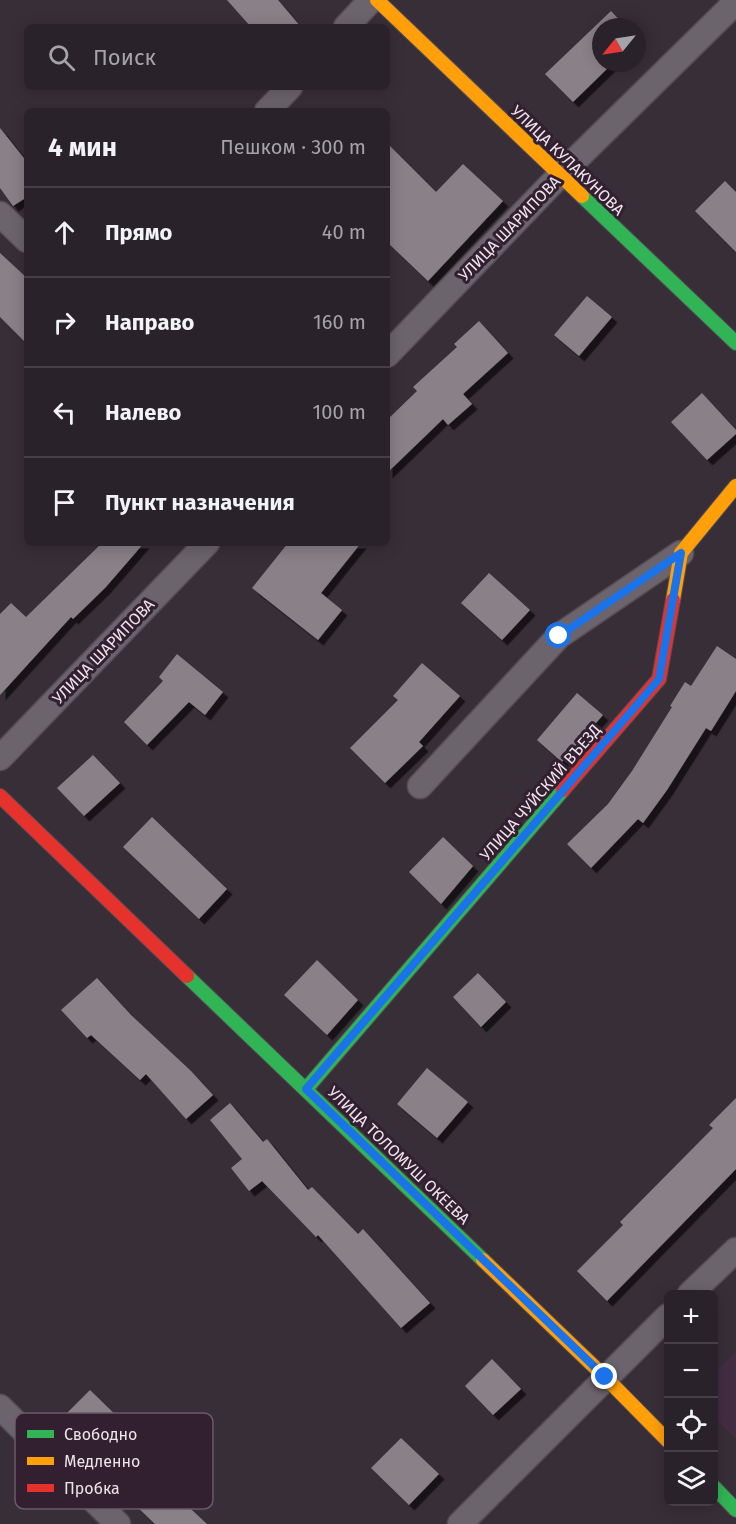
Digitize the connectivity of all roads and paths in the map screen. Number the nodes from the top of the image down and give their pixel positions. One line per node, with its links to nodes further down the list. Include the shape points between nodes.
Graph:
1 (371, 0): 4 (street)
2 (377, 0): 7 (street, УЛИЦА КУЛАКУНОВА)
3 (736, 2): 7 (street, УЛИЦА ШАРИПОВА)
4 (349, 24)
5 (287, 90): 6 (street)
6 (270, 108)
7 (560, 175): 10 (street, УЛИЦА КУЛАКУНОВА); 11 (street, УЛИЦА ШАРИПОВА)
8 (0, 214): 9 (street)
9 (24, 237)
10 (736, 343)
11 (390, 352)
12 (736, 486): 14 (street, УЛИЦА ЧУЙСКИЙ ВЪЕЗД)
13 (204, 546): 15 (street, УЛИЦА ШАРИПОВА)
14 (681, 553): 16 (street, via 559,636); 18 (street, УЛИЦА ЧУЙСКИЙ ВЪЕЗД, via 659,679)
15 (0, 758)
16 (420, 786)
17 (0, 796): 18 (street, УЛИЦА ТОЛОМУШ ОКЕЕВА)
18 (306, 1089): 22 (street, УЛИЦА ТОЛОМУШ ОКЕЕВА)
19 (736, 1250): 20 (street)
20 (694, 1290)
21 (664, 1321): 22 (street)
22 (605, 1377): 25 (street, УЛИЦА ТОЛОМУШ ОКЕЕВА); 30 (street)
23 (0, 1407): 24 (street)
24 (15, 1422)
25 (664, 1436)
26 (718, 1491): 28 (street)
27 (103, 1509): 29 (street)
28 (736, 1510)
29 (118, 1524)
30 (460, 1524)

